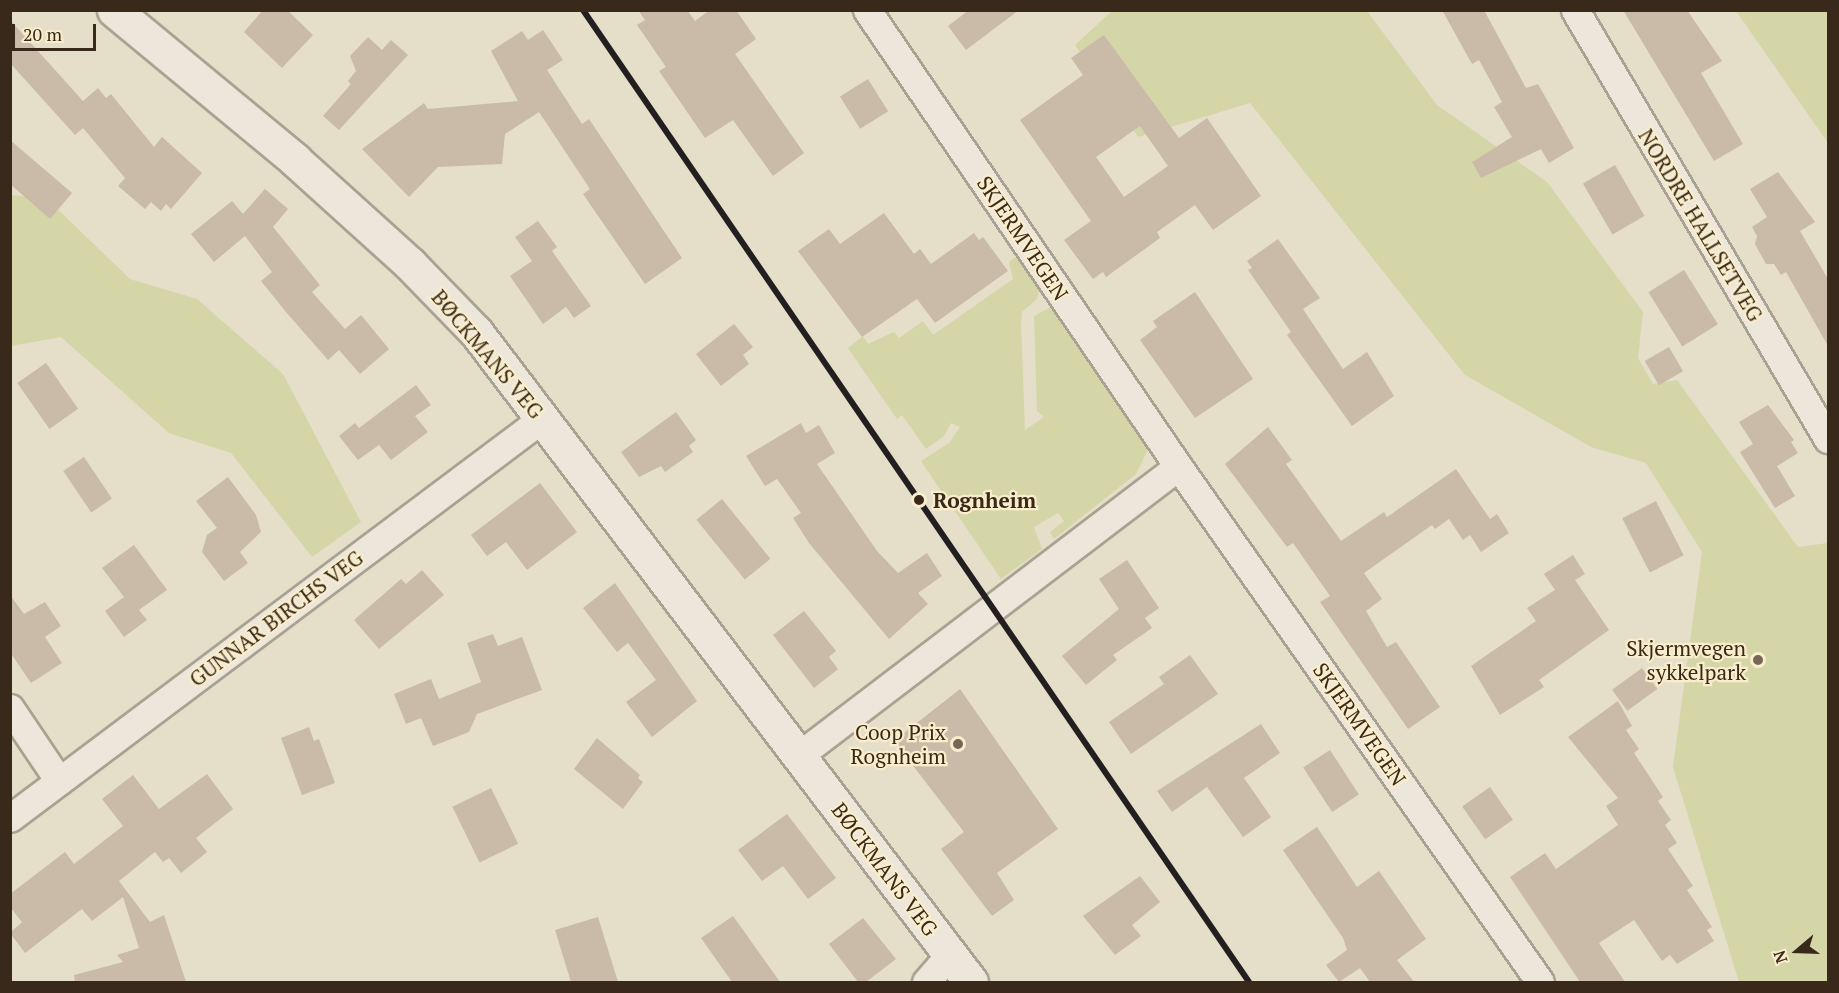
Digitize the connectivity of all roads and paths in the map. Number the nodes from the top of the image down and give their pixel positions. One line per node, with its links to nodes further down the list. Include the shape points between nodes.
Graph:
1 (114, 10): 4 (main road, BØCKMANS VEG, via 295,160 410,264 476,332)
2 (867, 10): 6 (street, SKJERMVEGEN)
3 (1575, 10): 5 (street, NORDRE HALLSETVEG)
4 (543, 418): 8 (main road, BØCKMANS VEG); 9 (street, GUNNAR BIRCHS VEG)
5 (1828, 439)
6 (1178, 466): 8 (street); 14 (street, SKJERMVEGEN)
7 (10, 708): 9 (street)
8 (798, 756): 11 (main road, BØCKMANS VEG)
9 (59, 781): 10 (street, GUNNAR BIRCHS VEG)
10 (10, 818)
11 (950, 954): 12 (street); 13 (main road, BØCKMANS VEG)
12 (926, 982)
13 (971, 982)
14 (1540, 982)

